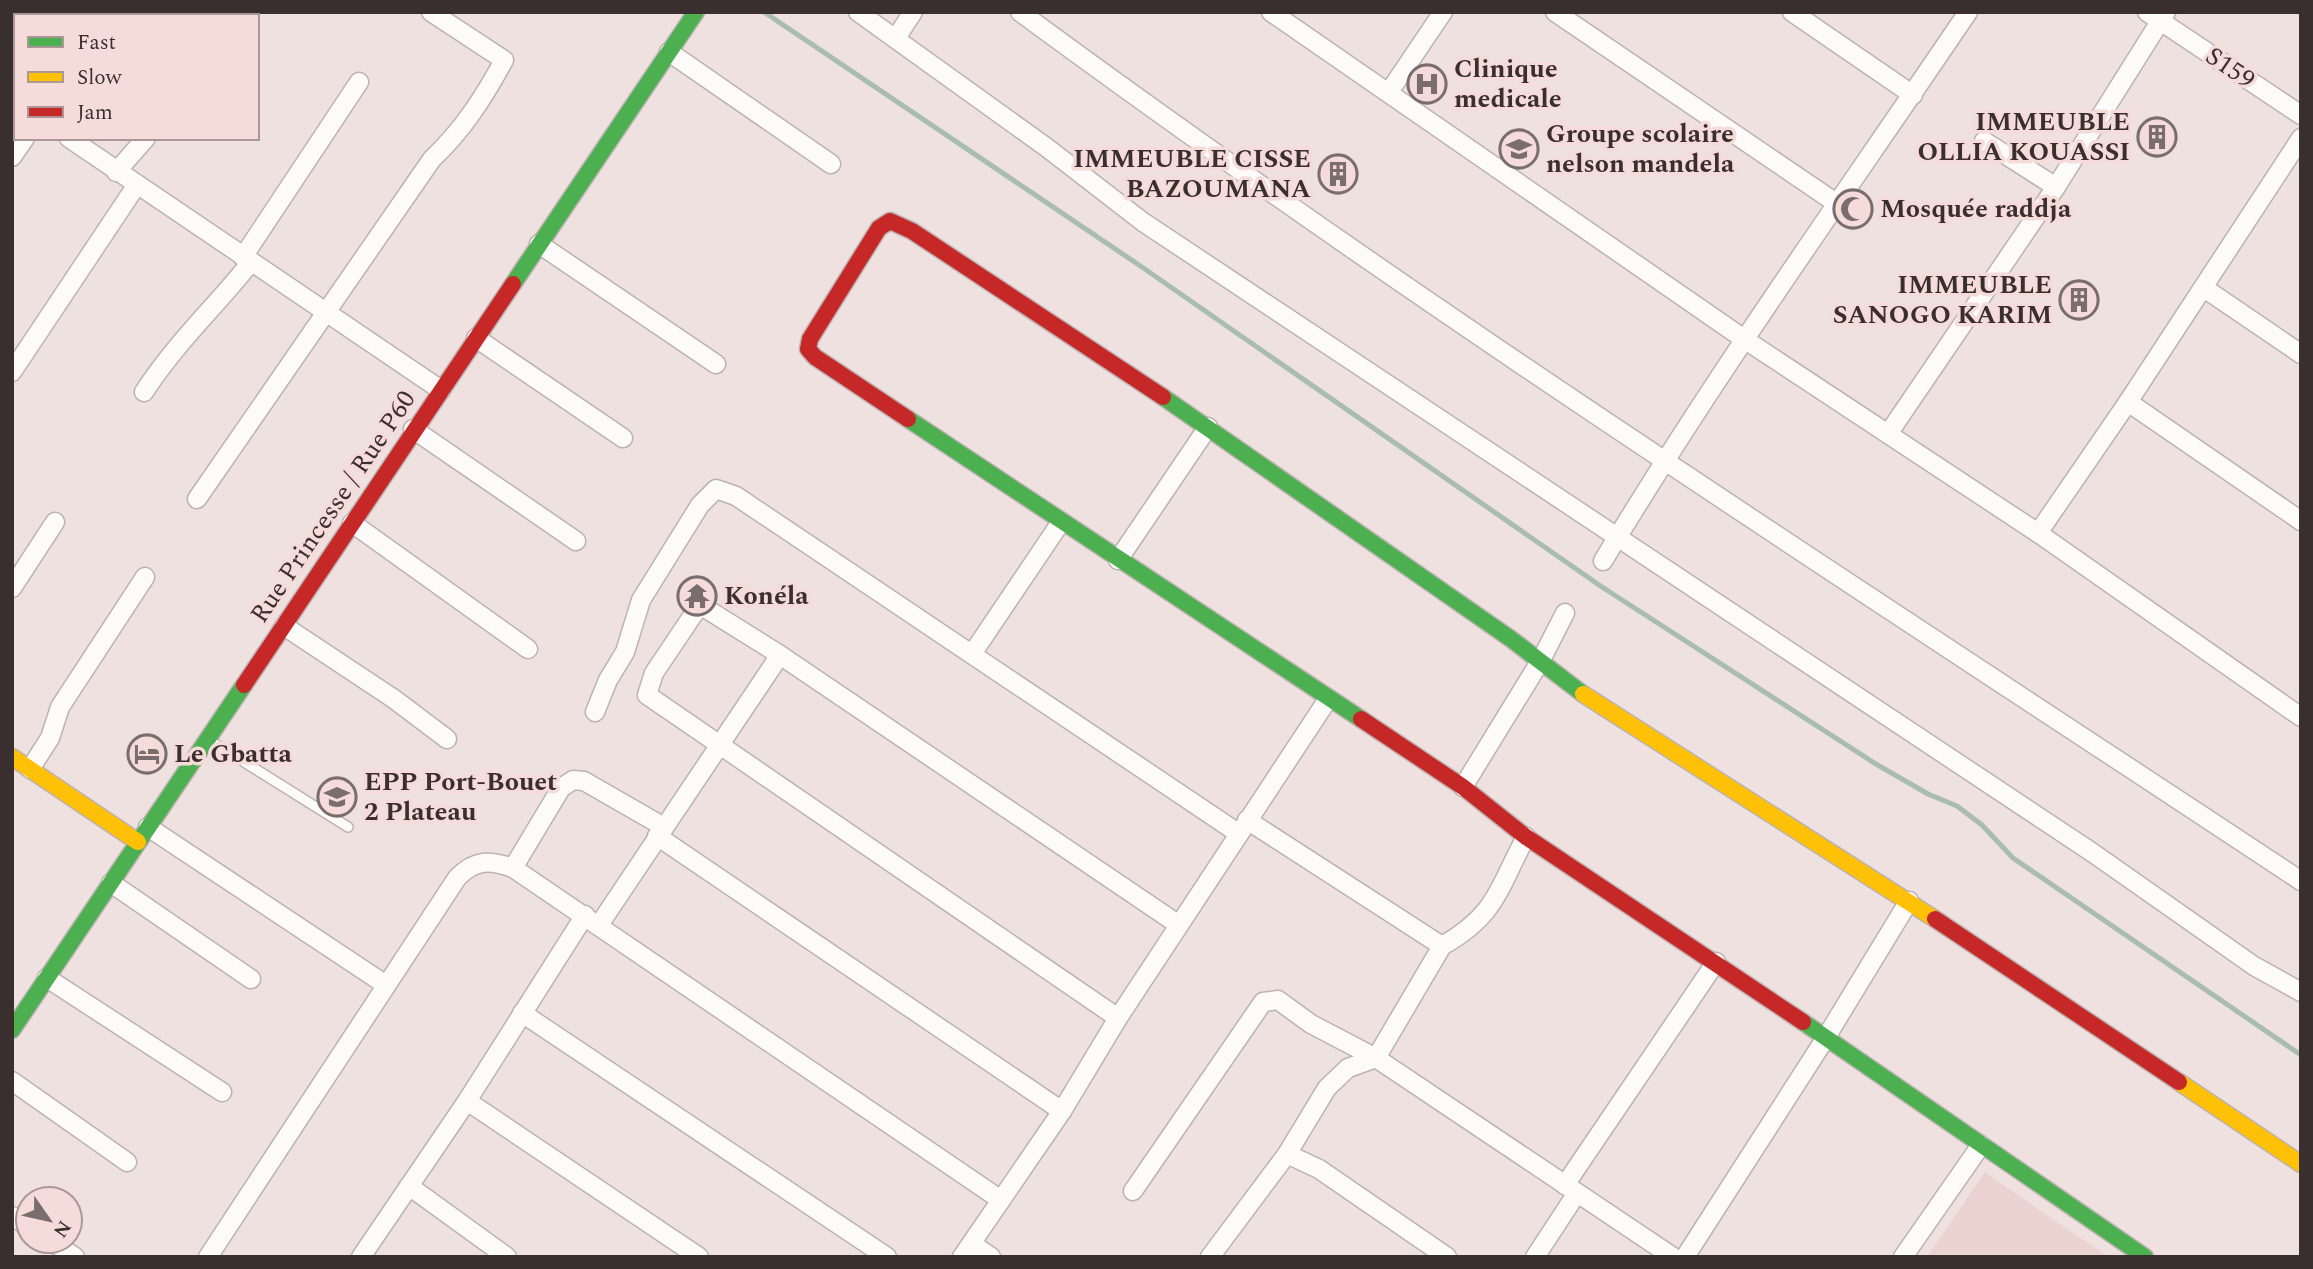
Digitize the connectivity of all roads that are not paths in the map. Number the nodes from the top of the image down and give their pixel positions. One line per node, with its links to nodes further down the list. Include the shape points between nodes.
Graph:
1 (431, 12): 32 (street, via 503,60 481,101 432,159)
2 (696, 12): 13 (street, Rue Princesse / Rue P60)
3 (858, 12): 12 (street)
4 (913, 12): 12 (street)
5 (1020, 12): 45 (street, via 1226,161)
6 (1271, 12): 15 (street)
7 (1443, 12): 15 (street)
8 (1555, 12): 28 (street)
9 (1792, 12): 16 (street)
10 (1968, 12): 16 (street)
11 (2158, 15): 17 (street, S159); 27 (street)
12 (896, 38): 52 (street, via 1143,222)
13 (669, 52): 24 (street); 29 (street, Rue Princesse / Rue P60)
14 (359, 82): 30 (street)
15 (1389, 92): 34 (street)
16 (1913, 94): 28 (street)
17 (2301, 115)
18 (2301, 138): 31 (street)
19 (23, 140): 23 (street)
20 (72, 140): 25 (street)
21 (144, 140): 25 (street)
22 (1984, 141): 27 (street)
23 (12, 157)
24 (831, 164)
25 (116, 172): 26 (street)
26 (136, 186): 30 (street); 37 (street)
27 (2056, 187): 43 (street)
28 (1839, 205): 34 (street)
29 (539, 244): 33 (street, Rue Princesse / Rue P60); 36 (street)
30 (247, 259): 32 (street); 39 (street, via 208,316 175,348)
31 (2204, 288): 35 (street); 40 (street)
32 (325, 312): 38 (street); 46 (street)
33 (476, 338): 38 (street, Rue Princesse / Rue P60); 44 (street)
34 (1744, 340): 43 (street); 45 (street)
35 (2301, 354)
36 (716, 364)
37 (12, 372)
38 (441, 390): 42 (street, Rue Princesse / Rue P60)
39 (144, 392)
40 (2128, 402): 47 (street); 51 (street)
41 (1208, 427): 49 (street, via 901,224 890,221 879,228 808,349); 54 (street); 63 (street)
42 (414, 429): 50 (street, Rue Princesse / Rue P60); 53 (street)
43 (1888, 434): 51 (street)
44 (623, 438)
45 (1665, 459): 52 (street); 78 (street)
46 (197, 499)
47 (2301, 521)
48 (55, 522): 57 (street)
49 (1061, 522): 54 (street); 61 (street)
50 (352, 523): 59 (street, Rue Princesse / Rue P60); 60 (street)
51 (2038, 533): 66 (street)
52 (1617, 537): 55 (street); 88 (street, via 2103,860 2254,966)
53 (576, 541)
54 (1118, 560): 64 (street)
55 (1603, 561)
56 (145, 577): 70 (street, via 60,707 50,738)
57 (12, 588)
58 (1565, 613): 63 (street)
59 (284, 625): 67 (street, Rue Princesse / Rue P60); 68 (street)
60 (528, 649)
61 (972, 654): 65 (street, via 736,496 716,489 692,517 641,600 625,652); 73 (street)
62 (780, 655): 69 (street); 69 (street, via 699,608 660,663 647,695); 82 (street)
63 (1541, 660): 71 (street); 80 (street, via 1598,705)
64 (1328, 699): 71 (street); 73 (street)
65 (595, 712)
66 (2301, 716)
67 (208, 739): 72 (lane); 75 (street, Rue Princesse / Rue P60)
68 (447, 739)
69 (719, 746): 74 (street); 90 (street)
70 (19, 766): 75 (street)
71 (1463, 787): 76 (street)
72 (348, 827)
73 (1242, 827): 82 (street); 83 (street)
74 (660, 832): 77 (street, via 584,781 573,780 561,788); 81 (street); 97 (street)
75 (143, 835): 79 (street, Rue Princesse / Rue P60); 87 (street)
76 (1526, 837): 83 (street, via 1490,910); 84 (street)
77 (513, 868): 81 (street); 87 (street, via 483,861 466,869)
78 (2301, 881)
79 (111, 883): 85 (street, Rue Princesse / Rue P60); 86 (street)
80 (1909, 901): 92 (street); 101 (street)
81 (592, 920): 89 (street); 105 (street)
82 (1179, 925): 90 (street)
83 (1443, 946): 93 (street)
84 (1716, 962): 92 (street); 103 (street)
85 (47, 978): 91 (street, Rue Princesse / Rue P60); 95 (street)
86 (251, 979)
87 (386, 985): 108 (street)
88 (2301, 992)
89 (522, 1013): 96 (street); 111 (street)
90 (1118, 1018): 97 (street)
91 (12, 1030)
92 (1825, 1039): 98 (street); 117 (street)
93 (1376, 1058): 99 (street, via 1348,1068 1327,1088); 103 (street); 104 (street, via 1311,1024 1278,1000 1263,1002)
94 (12, 1081): 100 (street)
95 (222, 1091)
96 (467, 1101): 102 (street); 107 (street)
97 (1062, 1111): 105 (street)
98 (1981, 1145): 118 (street); 119 (street)
99 (1287, 1153): 113 (street); 114 (street, via 1319,1169)
100 (127, 1162)
101 (2301, 1164)
102 (409, 1186): 109 (street); 110 (street)
103 (1571, 1189): 115 (street); 116 (street)
104 (1133, 1191)
105 (1001, 1200): 106 (street)
106 (967, 1250): 112 (street)
107 (687, 1254)
108 (208, 1257)
109 (361, 1257)
110 (508, 1257)
111 (887, 1257)
112 (991, 1257)
113 (1210, 1257)
114 (1447, 1257)
115 (1535, 1257)
116 (1673, 1257)
117 (1685, 1257)
118 (1903, 1257)
119 (2145, 1257)

